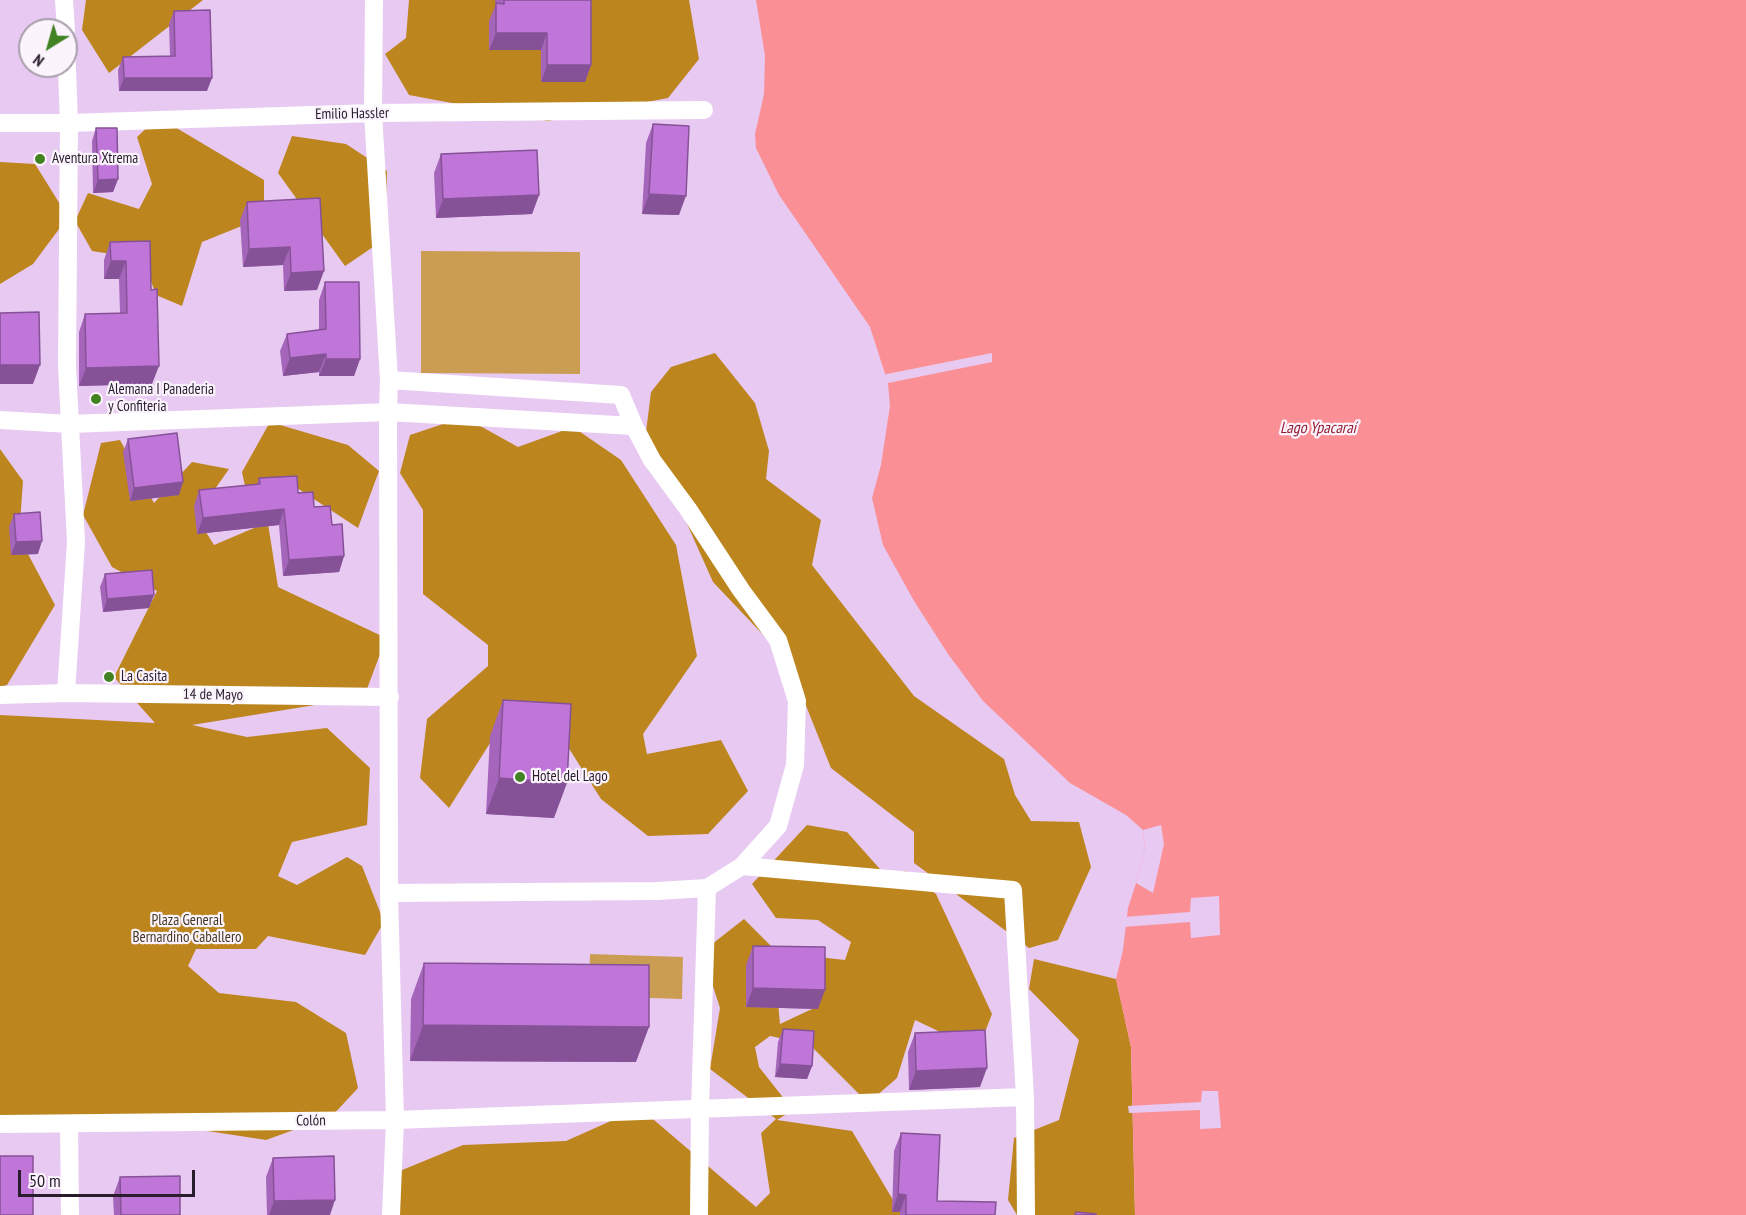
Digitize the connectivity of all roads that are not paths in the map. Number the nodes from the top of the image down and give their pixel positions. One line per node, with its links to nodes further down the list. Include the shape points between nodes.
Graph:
1 (64, 0): 3 (street)
2 (374, 0): 6 (street)
3 (65, 18)
4 (67, 78): 8 (street)
5 (704, 110): 6 (street, Emilio Hassler)
6 (373, 113): 8 (street, Emilio Hassler); 9 (street)
7 (0, 123): 8 (street, Emilio Hassler)
8 (69, 123): 12 (street)
9 (389, 380): 10 (street); 13 (street, via 621,395)
10 (388, 412): 12 (street); 13 (street); 16 (street)
11 (0, 420): 12 (street)
12 (70, 424): 14 (street, via 76,542)
13 (634, 426): 17 (street, via 651,459 778,640 797,701 795,765 777,826)
14 (66, 693): 15 (street, 14 de Mayo); 16 (street, 14 de Mayo)
15 (0, 695)
16 (390, 697): 19 (street)
17 (742, 866): 18 (street); 20 (street, via 1013,890)
18 (707, 888): 19 (street); 21 (street)
19 (389, 893): 22 (street)
20 (1025, 1097): 21 (street, Colón); 28 (street)
21 (700, 1109): 22 (street, Colón); 27 (street)
22 (395, 1120): 24 (street, Colón); 26 (street)
23 (0, 1124): 24 (street, Colón)
24 (69, 1124): 25 (street)
25 (70, 1215)
26 (391, 1215)
27 (699, 1215)
28 (1026, 1215)

